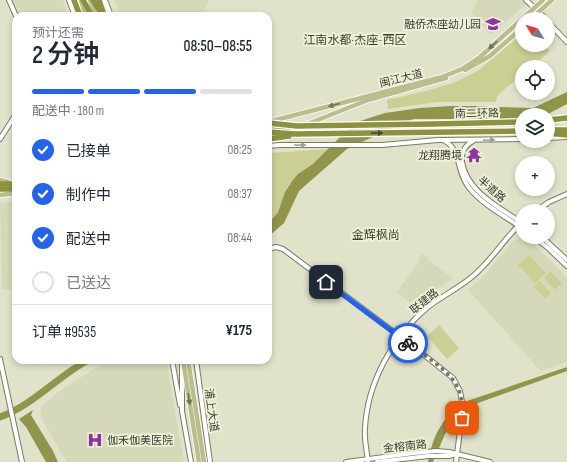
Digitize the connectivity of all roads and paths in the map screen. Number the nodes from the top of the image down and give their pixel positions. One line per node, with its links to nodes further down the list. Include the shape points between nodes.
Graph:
1 (9, 0): 11 (main road)
2 (69, 0): 12 (main road)
3 (74, 0): 13 (highway)
4 (82, 0): 14 (main road); 15 (highway)
5 (92, 0): 16 (main road); 17 (highway)
6 (526, 0): 10 (main road)
7 (543, 0): 10 (main road, 闽江大道)
8 (552, 0): 21 (main road)
9 (101, 1): 18 (highway); 19 (main road)
10 (534, 8): 20 (main road, 闽江大道); 21 (main road)
11 (14, 12)
12 (74, 12)
13 (78, 12)
14 (85, 12)
15 (90, 12)
16 (95, 12)
17 (101, 12)
18 (103, 12)
19 (108, 12)
20 (530, 12)
21 (539, 12)
22 (515, 25): 29 (main road, 闽江大道, one-way to 29, via 480,57 462,69 442,77)
23 (555, 29): 25 (main road)
24 (515, 34): 34 (main road, 闽江大道, via 490,56 463,72 368,100)
25 (567, 42)
26 (567, 118): 28 (highway)
27 (12, 120): 47 (main road)
28 (555, 120)
29 (272, 121)
30 (555, 121): 32 (highway)
31 (515, 122): 35 (highway, 南二环路, bridge)
32 (567, 122)
33 (272, 123): 35 (highway, bridge)
34 (311, 123): 37 (main road, 闽江大道); 46 (main road)
35 (297, 126): 38 (highway, bridge)
36 (567, 130): 40 (highway)
37 (272, 131)
38 (272, 131)
39 (515, 131): 43 (highway, 南二环路, one-way to 39, bridge)
40 (555, 131)
41 (272, 132): 43 (highway, bridge)
42 (555, 133): 44 (highway)
43 (295, 134): 48 (highway, bridge)
44 (567, 136): 45 (main road)
45 (555, 137)
46 (272, 138)
47 (0, 139)
48 (272, 139)
49 (515, 139): 51 (main road, one-way to 49)
50 (443, 140): 51 (main road); 52 (main road, one-way to 50, via 382,145); 64 (main road, 半道路, via 456,152 461,175 470,190)
51 (473, 140): 63 (main road, 半道路, via 466,146 462,156 469,180 480,193)
52 (272, 145)
53 (0, 180): 54 (main road)
54 (12, 183)
55 (12, 183): 56 (highway)
56 (0, 184)
57 (0, 189): 58 (highway)
58 (12, 189)
59 (12, 194): 61 (main road)
60 (567, 194): 62 (main road)
61 (0, 195)
62 (546, 204)
63 (515, 219)
64 (515, 220)
65 (515, 231): 71 (main road, 联建路, via 478,272 427,308)
66 (543, 244): 70 (main road)
67 (550, 244): 69 (main road)
68 (272, 248): 71 (main road, via 283,249)
69 (567, 260)
70 (567, 266)
71 (400, 337): 79 (main road, via 444,370 457,385 463,407); 80 (main road, 联建路, via 382,367 369,404 365,430)
72 (0, 359): 81 (main road)
73 (173, 364): 78 (main road)
74 (183, 364): 78 (main road)
75 (184, 364): 83 (main road, one-way to 83)
76 (189, 364): 84 (main road)
77 (197, 364): 85 (main road, 浦上大道)
78 (182, 411): 82 (main road)
79 (457, 454): 80 (main road, 金榕南路, via 429,452); 87 (main road); 88 (main road); 89 (main road, 金榕南路)
80 (367, 461): 86 (main road, 金榕南路)
81 (22, 462)
82 (191, 462)
83 (199, 462)
84 (204, 462)
85 (210, 462)
86 (346, 462)
87 (377, 462)
88 (456, 462)
89 (490, 462)

